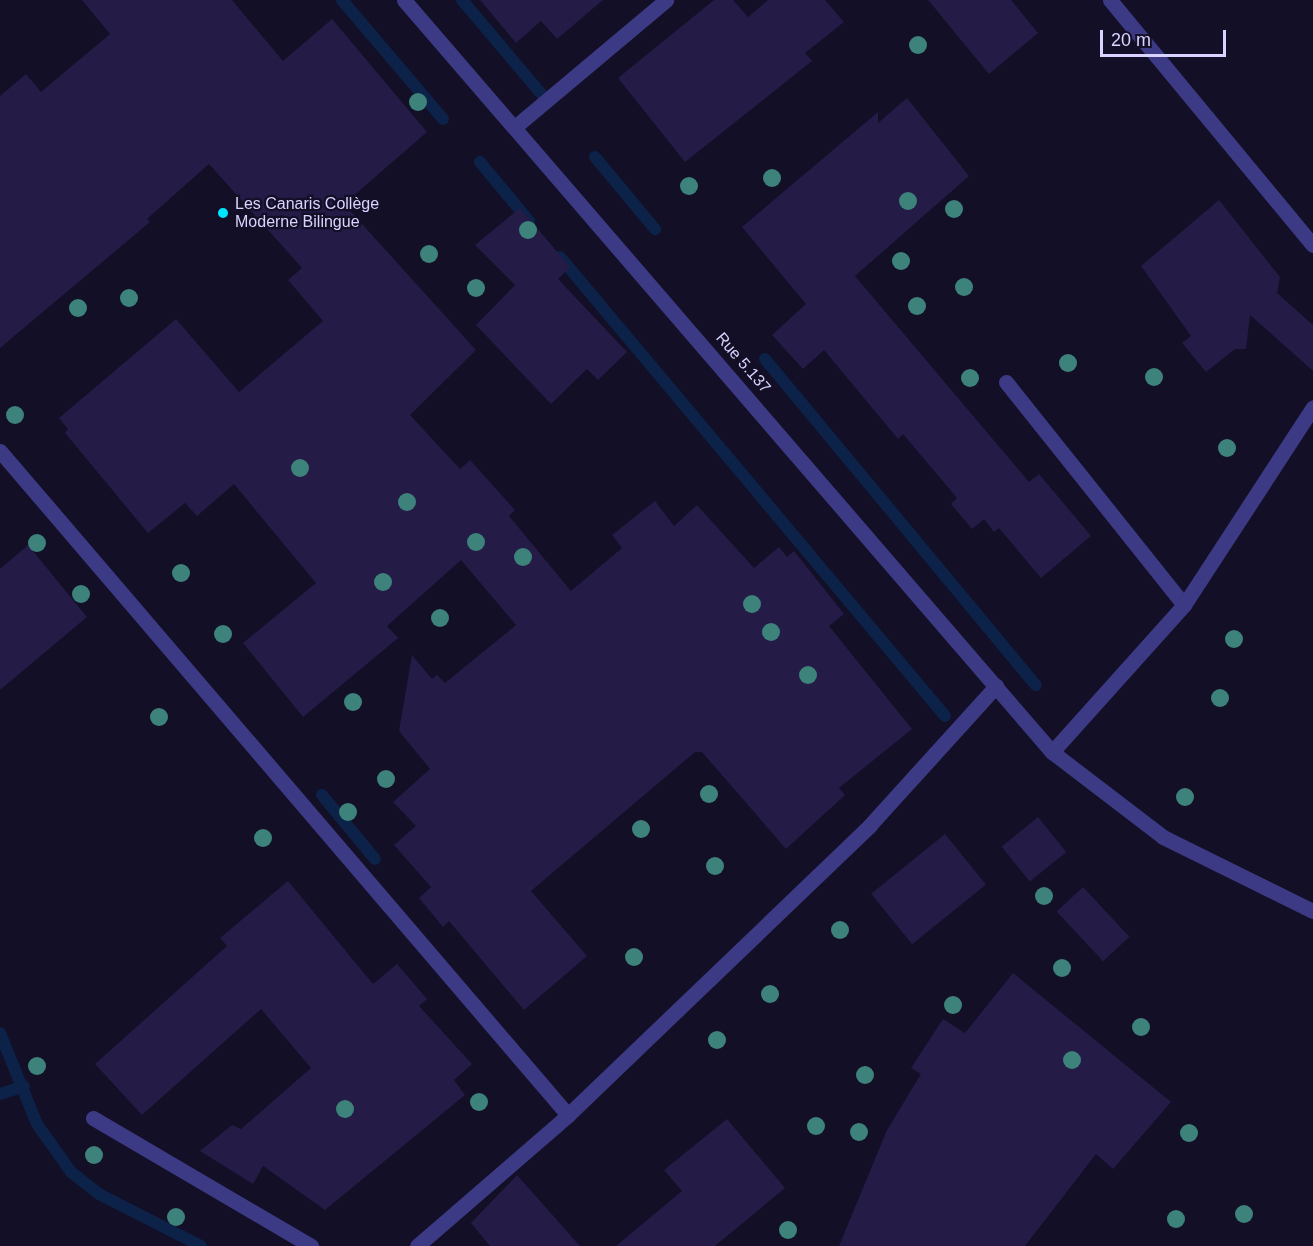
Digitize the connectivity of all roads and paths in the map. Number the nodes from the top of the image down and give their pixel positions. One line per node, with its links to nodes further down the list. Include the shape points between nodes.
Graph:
1 (404, 0): 4 (street, Rue 5.137)
2 (666, 0): 4 (street)
3 (1110, 0): 5 (street)
4 (516, 126): 10 (street, Rue 5.137)
5 (1313, 245)
6 (1006, 382): 9 (street)
7 (1313, 407): 9 (street)
8 (0, 450): 13 (street)
9 (1184, 604): 11 (street)
10 (996, 686): 11 (street, Rue 5.137); 13 (street, via 870,825)
11 (1052, 752): 12 (street, Rue 5.137, via 1163,837)
12 (1313, 911)
13 (568, 1115): 16 (street)
14 (93, 1118): 15 (street)
15 (311, 1246)
16 (417, 1246)

